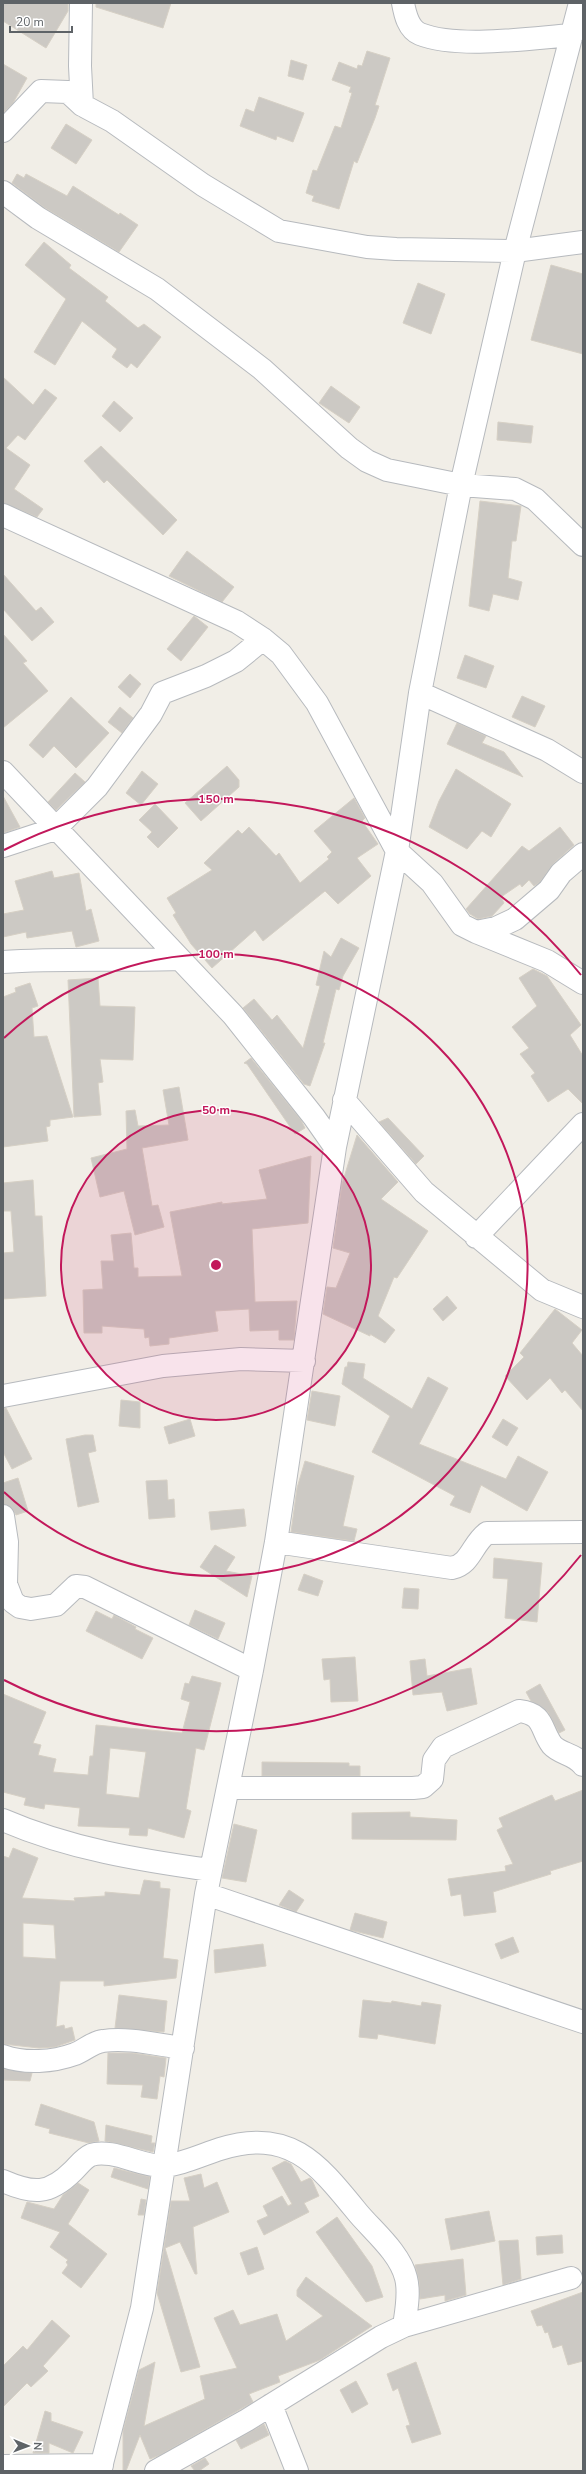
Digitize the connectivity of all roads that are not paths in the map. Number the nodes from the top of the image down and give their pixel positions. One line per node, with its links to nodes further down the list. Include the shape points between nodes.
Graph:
1 (81, 3): 5 (street)
2 (403, 3): 4 (street, via 406,19 418,34 454,40 509,40)
3 (580, 3): 4 (street)
4 (572, 35): 9 (street)
5 (82, 104): 6 (street, via 68,92 41,91); 9 (street, via 112,121 203,185 279,231 367,247)
6 (3, 131)
7 (3, 192): 10 (street, via 38,218 157,289 262,369 349,448 367,461 387,470)
8 (583, 242): 9 (street)
9 (515, 251): 10 (street)
10 (461, 485): 12 (street, via 515,489 535,499); 14 (street)
11 (3, 515): 13 (street, via 230,619)
12 (583, 545)
13 (263, 638): 17 (street, via 236,661 162,693 151,714 97,787); 19 (street, via 281,654 317,703)
14 (420, 693): 16 (street, via 547,750); 19 (street)
15 (3, 772): 17 (street)
16 (583, 772)
17 (55, 829): 18 (street); 22 (street)
18 (3, 846)
19 (396, 852): 21 (street, via 432,883 462,925); 25 (street)
20 (583, 854): 21 (street, via 561,873 549,890 515,919 496,928)
21 (476, 932): 24 (street, via 547,961)
22 (178, 959): 23 (street, via 40,959); 27 (street, via 233,1015)
23 (3, 962)
24 (583, 983)
25 (344, 1100): 27 (street); 28 (street, via 424,1192)
26 (583, 1124): 28 (street)
27 (335, 1147): 30 (street)
28 (476, 1237): 29 (street, via 542,1290)
29 (583, 1307)
30 (304, 1361): 31 (street, via 241,1359 163,1366); 34 (street)
31 (3, 1396)
32 (3, 1516): 35 (street, via 7,1542 6,1584 13,1602 31,1609 56,1605 76,1586 85,1587)
33 (583, 1532): 34 (street, via 487,1533 478,1540 469,1558 461,1566 452,1568)
34 (276, 1542): 35 (street)
35 (252, 1670): 37 (street)
36 (583, 1765): 37 (street, via 552,1745 542,1723 536,1717 520,1711 443,1747 434,1760 432,1779 423,1787)
37 (228, 1788): 39 (street)
38 (3, 1820): 39 (street, via 32,1832 110,1855)
39 (210, 1870): 40 (street)
40 (206, 1894): 41 (street); 42 (street)
41 (583, 2022)
42 (183, 2048): 43 (street, via 129,2041 103,2041 75,2054 44,2060 16,2061); 44 (street)
43 (3, 2056)
44 (164, 2166): 45 (street, via 149,2166 102,2154 84,2159 60,2183 51,2188 30,2191); 47 (street, via 252,2141 292,2150 310,2160 326,2175 399,2261 406,2279); 50 (street, via 142,2308)
45 (3, 2181)
46 (570, 2278): 47 (street)
47 (404, 2326): 48 (street, via 381,2337)
48 (271, 2405): 51 (street); 52 (street)
49 (3, 2466): 50 (street)
50 (101, 2468)
51 (156, 2471)
52 (297, 2471)

